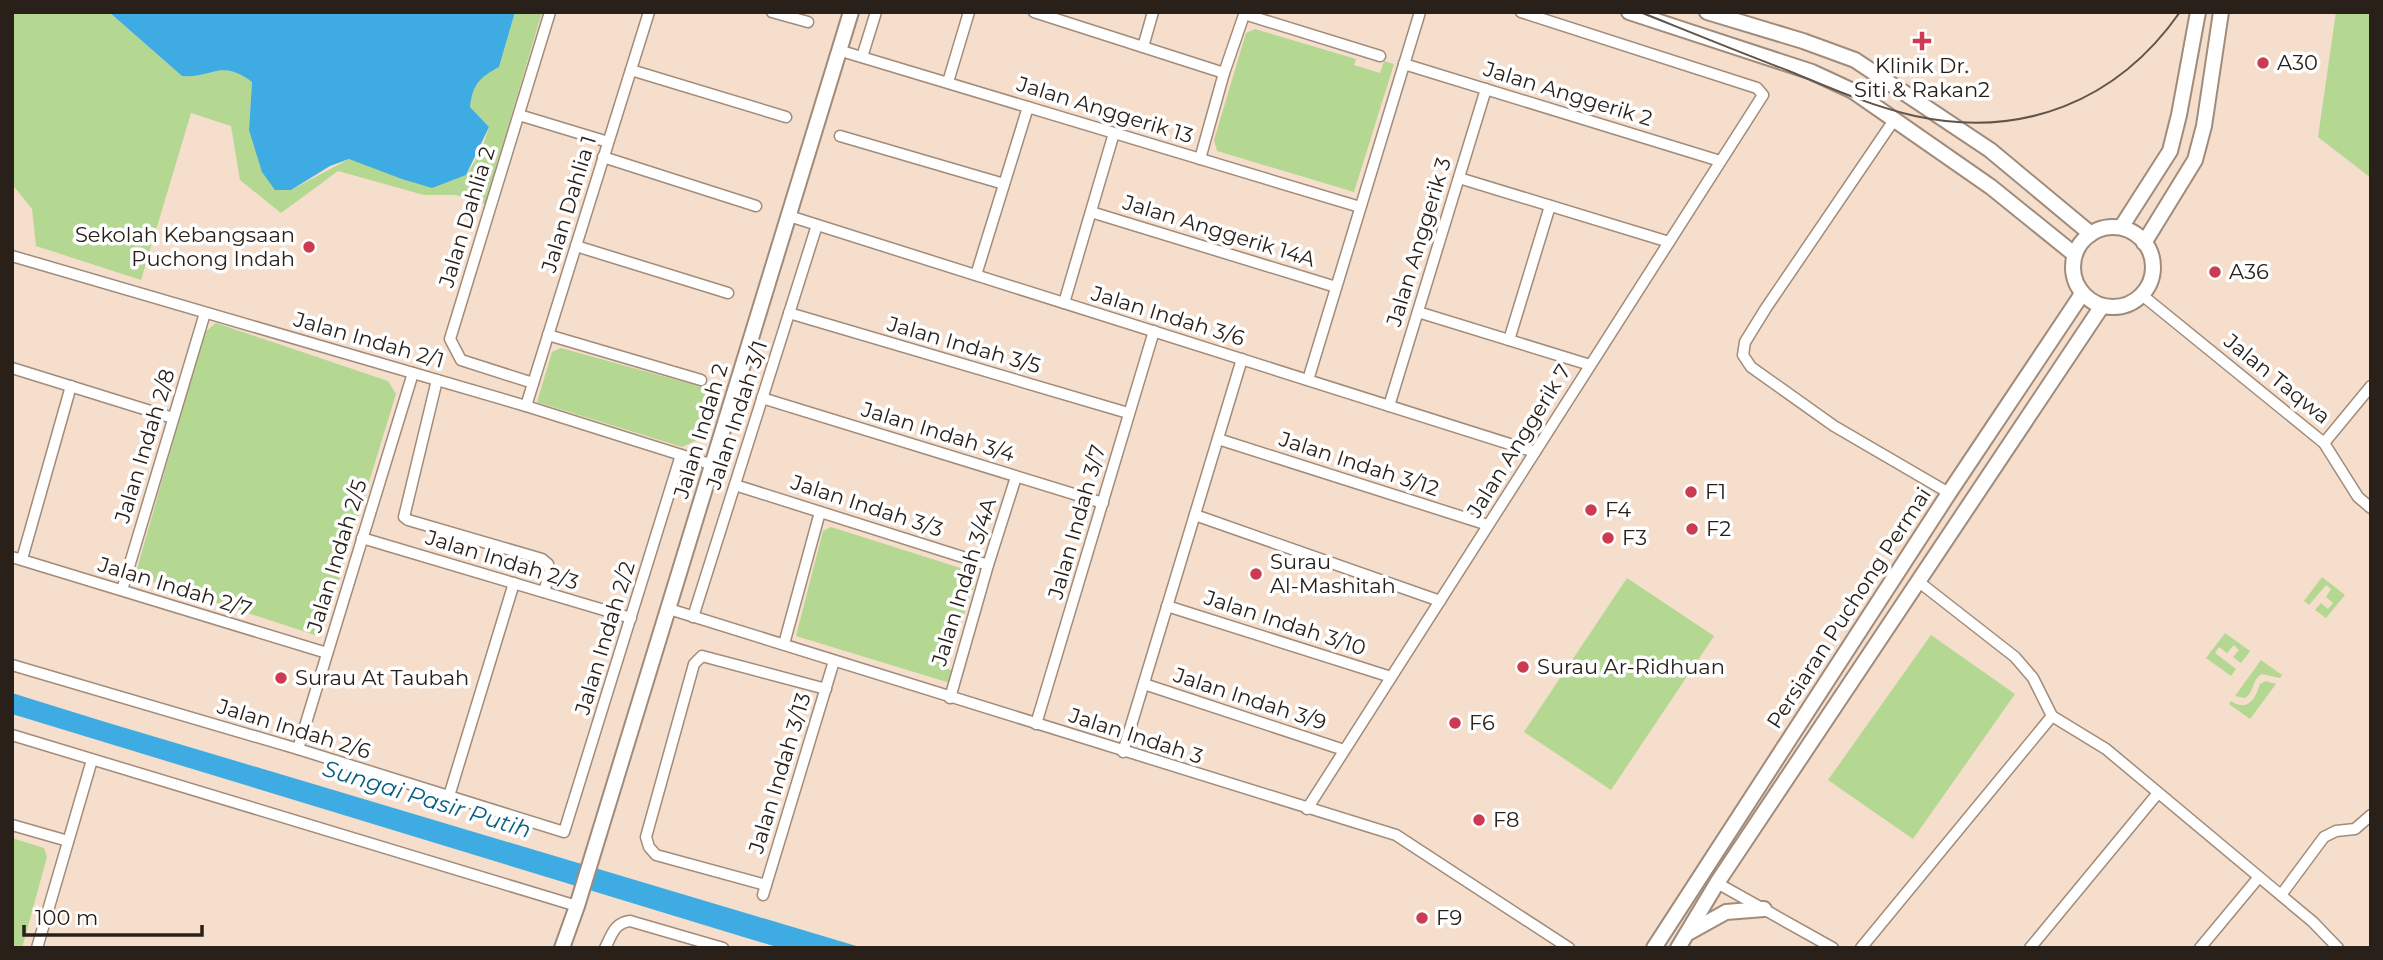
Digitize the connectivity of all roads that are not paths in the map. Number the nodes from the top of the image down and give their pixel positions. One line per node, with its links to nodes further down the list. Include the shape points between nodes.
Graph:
1 (550, 12): 28 (street, Jalan Dahlia 2)
2 (649, 12): 23 (street, Jalan Dahlia 1)
3 (772, 12): 17 (street)
4 (851, 12): 19 (street, Jalan Indah 2)
5 (876, 12): 21 (street)
6 (969, 12): 25 (street)
7 (1034, 12): 16 (street)
8 (1153, 12): 18 (street)
9 (1420, 12): 22 (street)
10 (1521, 12): 36 (street, Jalan Anggerik 7, via 1757,88 1763,95)
11 (1629, 12): 30 (street, via 1812,72 1853,91)
12 (1707, 12): 46 (street, via 1855,60 1990,150)
13 (2198, 12): 45 (street, via 2170,151)
14 (2221, 12): 48 (street, via 2195,160)
15 (1245, 13): 20 (street); 24 (street)
16 (1060, 16): 18 (street)
17 (808, 22)
18 (1143, 47): 24 (street)
19 (838, 50): 21 (street, Jalan Anggerik 13); 43 (street, Jalan Indah 2)
20 (1380, 56)
21 (862, 57): 25 (street, Jalan Anggerik 13)
22 (1404, 64): 26 (street, Jalan Anggerik 2); 41 (street)
23 (631, 70): 29 (street); 33 (street, Jalan Dahlia 1)
24 (1224, 72): 35 (street)
25 (948, 82): 27 (street, Jalan Anggerik 13)
26 (1486, 89): 36 (street, Jalan Anggerik 2); 37 (street, Jalan Anggerik 3)
27 (1028, 107): 31 (street, Jalan Anggerik 13); 38 (street)
28 (519, 115): 33 (street); 72 (street, Jalan Dahlia 2, via 450,339 461,360)
29 (786, 117)
30 (1894, 120): 50 (street, via 1991,187); 87 (street, via 1766,308 1745,342 1743,355 1751,367 1834,426)
31 (1114, 133): 35 (street, Jalan Anggerik 13); 42 (street)
32 (840, 136): 38 (street)
33 (608, 142): 34 (street, Jalan Dahlia 1)
34 (604, 157): 39 (street); 49 (street, Jalan Dahlia 1)
35 (1200, 159): 41 (street, Jalan Anggerik 13)
36 (1720, 161): 47 (street, Jalan Anggerik 7)
37 (1459, 178): 40 (street); 59 (street, Jalan Anggerik 3)
38 (1004, 184): 52 (street)
39 (756, 206)
40 (1550, 206): 47 (street); 64 (street)
41 (1360, 207): 53 (street)
42 (1091, 212): 53 (street, Jalan Anggerik 14A); 57 (street)
43 (789, 216): 44 (street, Jalan Indah 3/6); 84 (street, Jalan Indah 2)
44 (817, 225): 52 (street, Jalan Indah 3/6); 61 (street, Jalan Indah 3/1)
45 (2122, 226): 46 (street); 48 (street)
46 (2091, 234): 50 (street)
47 (1669, 242): 66 (street, Jalan Anggerik 7)
48 (2144, 243): 56 (street, via 2153,264 2149,286)
49 (576, 246): 54 (street); 63 (street, Jalan Dahlia 1)
50 (2074, 254): 55 (street, via 2073,275)
51 (12, 256): 60 (street, Jalan Indah 2/1)
52 (976, 275): 57 (street, Jalan Indah 3/6)
53 (1336, 287): 71 (street)
54 (728, 293)
55 (2082, 294): 58 (street); 87 (street, Persiaran Puchong Permai)
56 (2142, 295): 58 (street, via 2124,306); 81 (street, Jalan Taqwa)
57 (1064, 303): 62 (street, Jalan Indah 3/6)
58 (2102, 306): 96 (street, Persiaran Puchong Permai)
59 (1418, 312): 64 (street); 77 (street, Jalan Anggerik 3)
60 (205, 313): 68 (street, Jalan Indah 2/1); 79 (street, Jalan Indah 2/8)
61 (789, 313): 75 (street, Jalan Indah 3/1); 78 (street, Jalan Indah 3/5)
62 (1154, 331): 65 (street, Jalan Indah 3/6); 78 (street, Jalan Indah 3/7)
63 (548, 335): 70 (street); 72 (street, Jalan Dahlia 1)
64 (1509, 340): 66 (street)
65 (1242, 359): 71 (street, Jalan Indah 3/6); 80 (street)
66 (1590, 365): 82 (street, Jalan Anggerik 7)
67 (12, 368): 73 (street)
68 (413, 373): 69 (street, Jalan Indah 2/1); 93 (street, Jalan Indah 2/5)
69 (438, 380): 76 (street, Jalan Indah 2/1); 99 (street, via 404,517 542,559 550,570)
70 (701, 380)
71 (1308, 380): 77 (street, Jalan Indah 3/6)
72 (533, 383): 76 (street, Jalan Dahlia 1)
73 (71, 386): 79 (street); 94 (street)
74 (2371, 386): 81 (street)
75 (762, 398): 85 (street, Jalan Indah 3/4); 86 (street, Jalan Indah 3/1)
76 (526, 406): 83 (street, Jalan Indah 2/1)
77 (1389, 406): 82 (street, Jalan Indah 3/6)
78 (1128, 413): 88 (street, Jalan Indah 3/7)
79 (173, 418): 98 (street, Jalan Indah 2/8)
80 (1218, 439): 91 (street); 92 (street, Jalan Indah 3/12)
81 (2324, 443): 89 (street, Jalan Taqwa, via 2358,497)
82 (1535, 452): 92 (street, Jalan Anggerik 7)
83 (681, 455): 84 (street, Jalan Indah 2/1); 104 (street, Jalan Indah 2/2)
84 (713, 465): 102 (street, Jalan Indah 2)
85 (1016, 477): 88 (street, Jalan Indah 3/4); 95 (street, Jalan Indah 3/4A)
86 (735, 485): 90 (street, Jalan Indah 3/3); 103 (street, Jalan Indah 3/1)
87 (1949, 494): 126 (street, Persiaran Puchong Permai)
88 (1103, 503): 114 (street, Jalan Indah 3/7)
89 (2371, 508)
90 (820, 512): 95 (street, Jalan Indah 3/3); 105 (street)
91 (1195, 516): 100 (street); 101 (street)
92 (1488, 525): 100 (street, Jalan Anggerik 7)
93 (362, 538): 97 (street, Jalan Indah 2/3); 106 (street, Jalan Indah 2/5)
94 (17, 558): 98 (street, Jalan Indah 2/7)
95 (988, 565): 112 (street, Jalan Indah 3/4A)
96 (1919, 582): 113 (street, via 2015,657 2033,678); 129 (street, Persiaran Puchong Permai)
97 (514, 583): 99 (street, Jalan Indah 2/3); 121 (street)
98 (121, 590): 106 (street, Jalan Indah 2/7)
99 (544, 592): 104 (street, Jalan Indah 2/3)
100 (1440, 601): 109 (street, Jalan Anggerik 7)
101 (1167, 606): 109 (street, Jalan Indah 3/10); 110 (street)
102 (669, 610): 103 (street, Jalan Indah 3); 131 (street, Jalan Indah 2)
103 (693, 617): 105 (street, Jalan Indah 3)
104 (631, 618): 125 (street, Jalan Indah 2/2)
105 (784, 644): 107 (street, Jalan Indah 3)
106 (327, 653): 116 (street, Jalan Indah 2/5)
107 (834, 661): 111 (street, Jalan Indah 3/13); 112 (street, Jalan Indah 3)
108 (12, 665): 116 (street, Jalan Indah 2/6)
109 (1391, 677): 117 (street, Jalan Anggerik 7)
110 (1144, 684): 117 (street, Jalan Indah 3/9); 118 (street)
111 (826, 689): 111 (street, Jalan Indah 3/13, via 702,656 694,664 646,837 656,855 764,890)
112 (950, 698): 114 (street, Jalan Indah 3)
113 (2052, 716): 120 (street, via 2106,748); 142 (street)
114 (1036, 724): 118 (street, Jalan Indah 3)
115 (12, 735): 119 (street)
116 (298, 749): 121 (street, Jalan Indah 2/6)
117 (1345, 750): 122 (street, Jalan Anggerik 7)
118 (1123, 752): 122 (street, Jalan Indah 3)
119 (92, 760): 127 (street); 131 (street)
120 (2158, 793): 128 (street); 143 (street)
121 (449, 796): 125 (street, Jalan Indah 2/6)
122 (1307, 808): 139 (street, Jalan Indah 3, via 1396,835)
123 (2371, 815): 130 (street, via 2355,829 2324,837)
124 (12, 825): 127 (street)
125 (565, 832)
126 (1724, 839): 129 (street); 133 (street, Persiaran Puchong Permai)
127 (68, 841): 135 (street)
128 (2259, 877): 130 (street); 144 (street)
129 (1717, 883): 132 (street); 133 (street); 134 (street, Persiaran Puchong Permai)
130 (2281, 895): 145 (street)
131 (577, 906): 136 (street, Jalan Indah 2)
132 (1764, 909): 134 (street, via 1726,912); 141 (street)
133 (1671, 921): 140 (street, Persiaran Puchong Permai)
134 (1681, 944)
135 (37, 948)
136 (562, 948)
137 (605, 948): 138 (street, via 614,929 630,921)
138 (723, 948)
139 (1569, 948)
140 (1654, 948)
141 (1833, 948)
142 (1861, 948)
143 (2031, 948)
144 (2200, 948)
145 (2338, 948)

